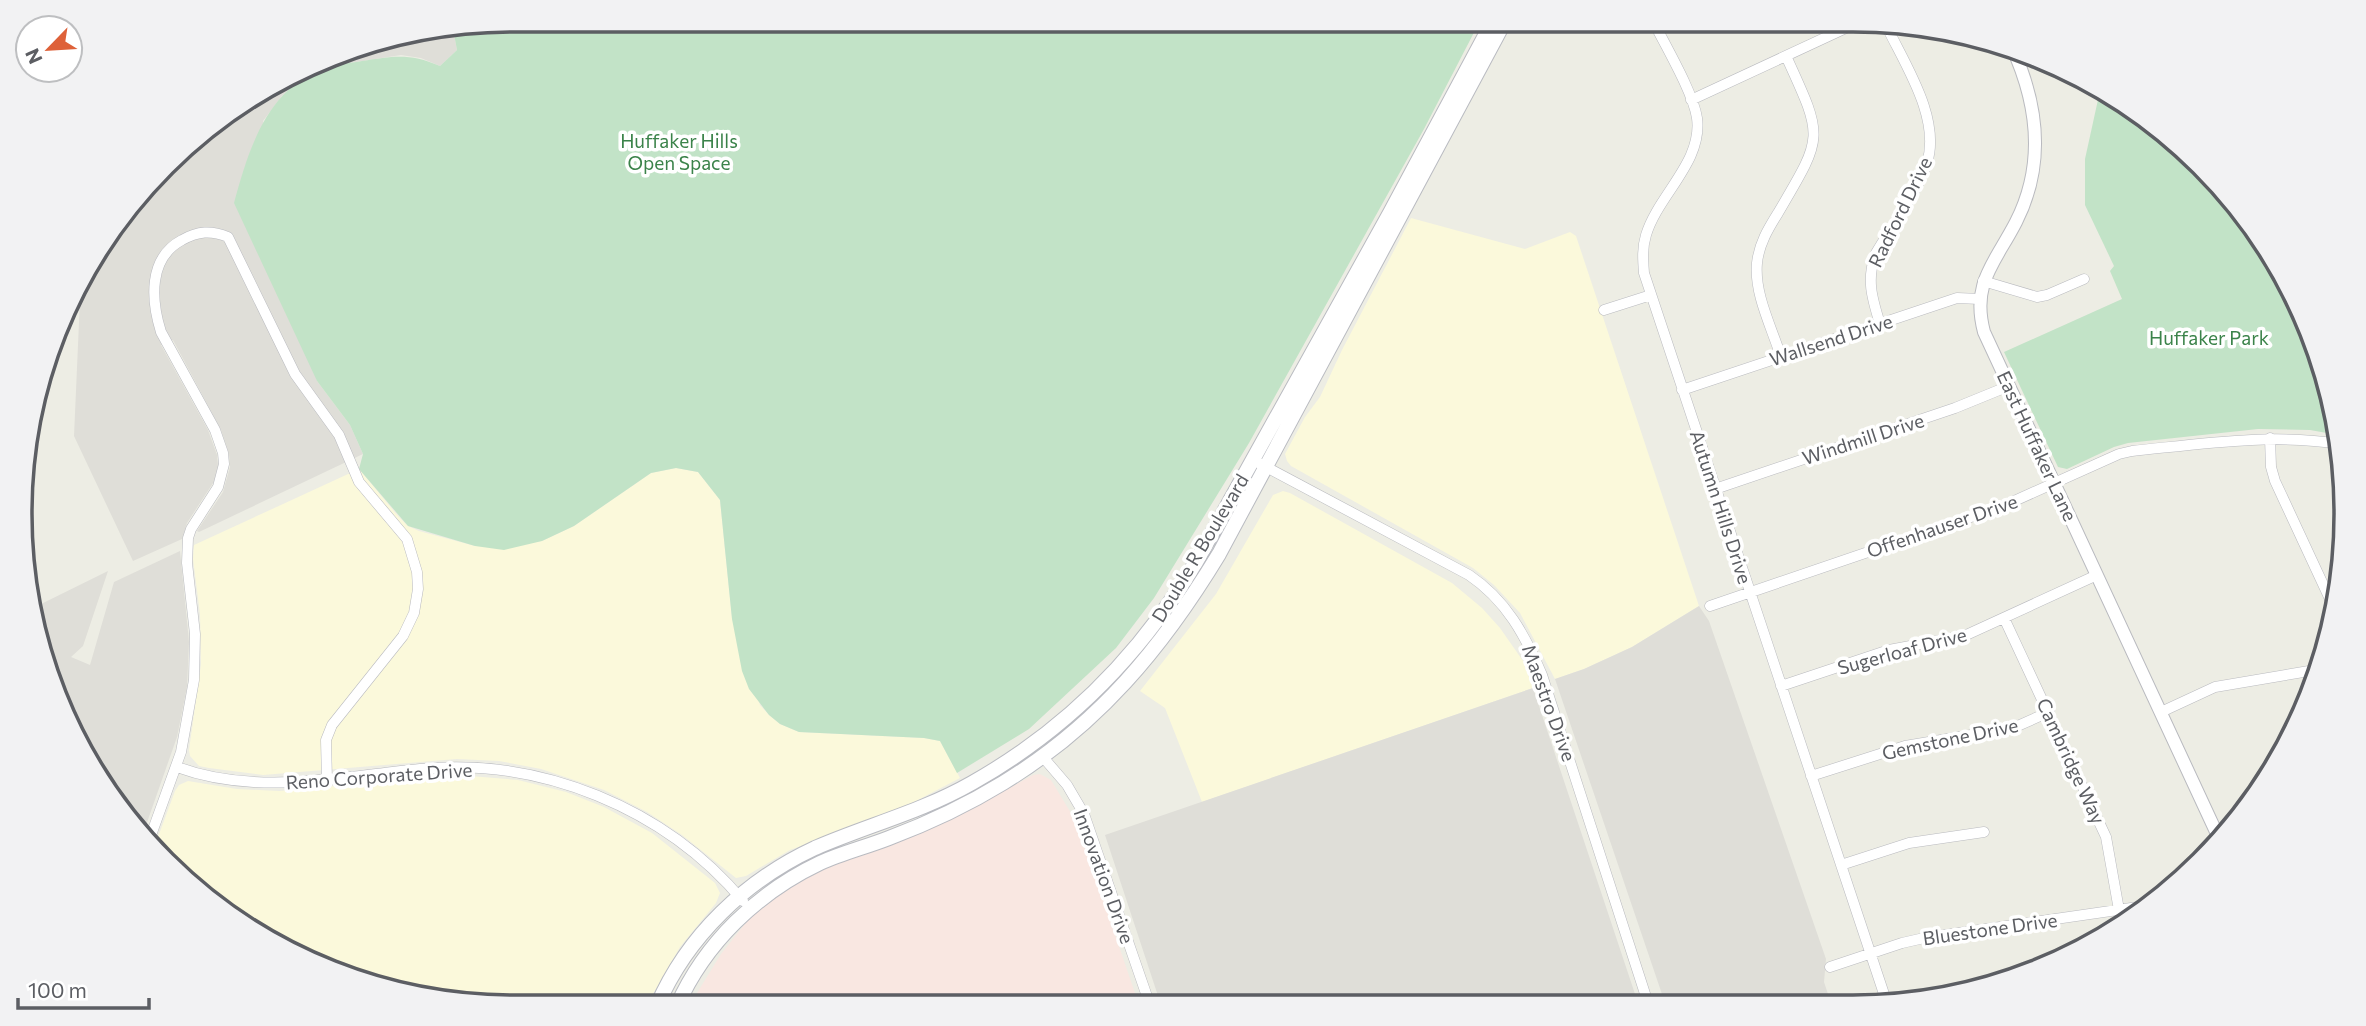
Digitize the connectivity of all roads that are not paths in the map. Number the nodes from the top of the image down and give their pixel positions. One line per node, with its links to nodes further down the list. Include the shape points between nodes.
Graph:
1 (1487, 32): 20 (main road, Double R Boulevard)
2 (1499, 32): 20 (main road, Double R Boulevard)
3 (1658, 32): 8 (street, Autumn Hills Drive)
4 (1836, 32): 6 (street)
5 (1890, 34): 14 (street, Radford Drive, via 1926,111 1931,137 1922,175 1871,264 1870,289)
6 (1786, 56): 8 (street); 15 (street, via 1813,116 1815,139 1809,161 1764,238 1757,264 1759,290)
7 (2019, 63): 10 (street, East Huffaker Lane, via 2034,113 2033,171 2023,206)
8 (1691, 100): 11 (street, Autumn Hills Drive, via 1697,120 1695,144 1652,221 1644,246 1644,273)
9 (2084, 279): 10 (street, via 2037,297)
10 (1983, 281): 12 (street, East Huffaker Lane)
11 (1651, 295): 13 (street); 17 (street, Autumn Hills Drive)
12 (1980, 299): 14 (street, Wallsend Drive, via 1956,298); 16 (street, East Huffaker Lane, via 1984,332)
13 (1604, 310)
14 (1880, 324): 15 (street, Wallsend Drive)
15 (1781, 357): 17 (street, Wallsend Drive)
16 (2009, 386): 21 (street, East Huffaker Lane); 22 (street, Windmill Drive)
17 (1682, 390): 22 (street, Autumn Hills Drive)
18 (2270, 438): 19 (street, Offenhauser Drive); 21 (street, Offenhauser Drive, via 2132,451); 25 (street, via 2275,481)
19 (2329, 442)
20 (1259, 463): 32 (main road, Double R Boulevard, via 1219,554 1164,637 1105,703); 40 (main road, Double R Boulevard, via 1167,608 1117,670 1060,723 963,788 903,817 797,857); 50 (street, Maestro Drive, via 1469,575 1499,600 1514,620 1542,675)
21 (2055, 484): 23 (street, East Huffaker Lane); 24 (street, Offenhauser Drive, via 2003,506)
22 (1715, 489): 24 (street, Autumn Hills Drive)
23 (2097, 575): 27 (street, Sugerloaf Drive); 31 (street, East Huffaker Lane)
24 (1750, 591): 26 (street, Offenhauser Drive); 29 (street, Autumn Hills Drive)
25 (2327, 593)
26 (1710, 606)
27 (2004, 618): 29 (street, Sugerloaf Drive, via 1952,640 1889,650); 30 (street, Cambridge Way)
28 (2308, 671): 31 (street, via 2215,687)
29 (1781, 686): 34 (street, Autumn Hills Drive)
30 (2049, 712): 34 (street, Gemstone Drive, via 2013,729 1905,746); 43 (street, Cambridge Way, via 2106,837)
31 (2161, 712): 36 (street, East Huffaker Lane)
32 (1042, 756): 41 (main road, Double R Boulevard, via 956,809 807,870); 49 (street, Innovation Drive, via 1084,814)
33 (177, 766): 35 (street, Reno Corporate Drive, via 248,783); 35 (street, via 195,669 188,538 218,487 224,464 215,430 161,332 154,290 162,255 187,237 211,231 228,237 295,374 339,435 359,482 407,538 417,572 414,613 403,636 332,725 326,740); 37 (street)
34 (1811, 776): 39 (street, Autumn Hills Drive)
35 (327, 780): 40 (street, Reno Corporate Drive, via 462,766 552,779 649,821 694,853)
36 (2215, 830)
37 (152, 832)
38 (1984, 832): 39 (street, via 1909,843)
39 (1841, 865): 44 (street, Autumn Hills Drive)
40 (739, 896): 41 (street, Reno Corporate Drive); 47 (main road, Double R Boulevard, via 687,952)
41 (750, 909): 48 (main road, Double R Boulevard, via 703,961)
42 (2127, 909): 43 (street, Bluestone Drive)
43 (2119, 910): 44 (street, Bluestone Drive, via 1924,938)
44 (1870, 953): 45 (street, Bluestone Drive); 46 (street, Autumn Hills Drive)
45 (1830, 967)
46 (1884, 993)
47 (663, 995)
48 (683, 995)
49 (1147, 995)
50 (1645, 995)

